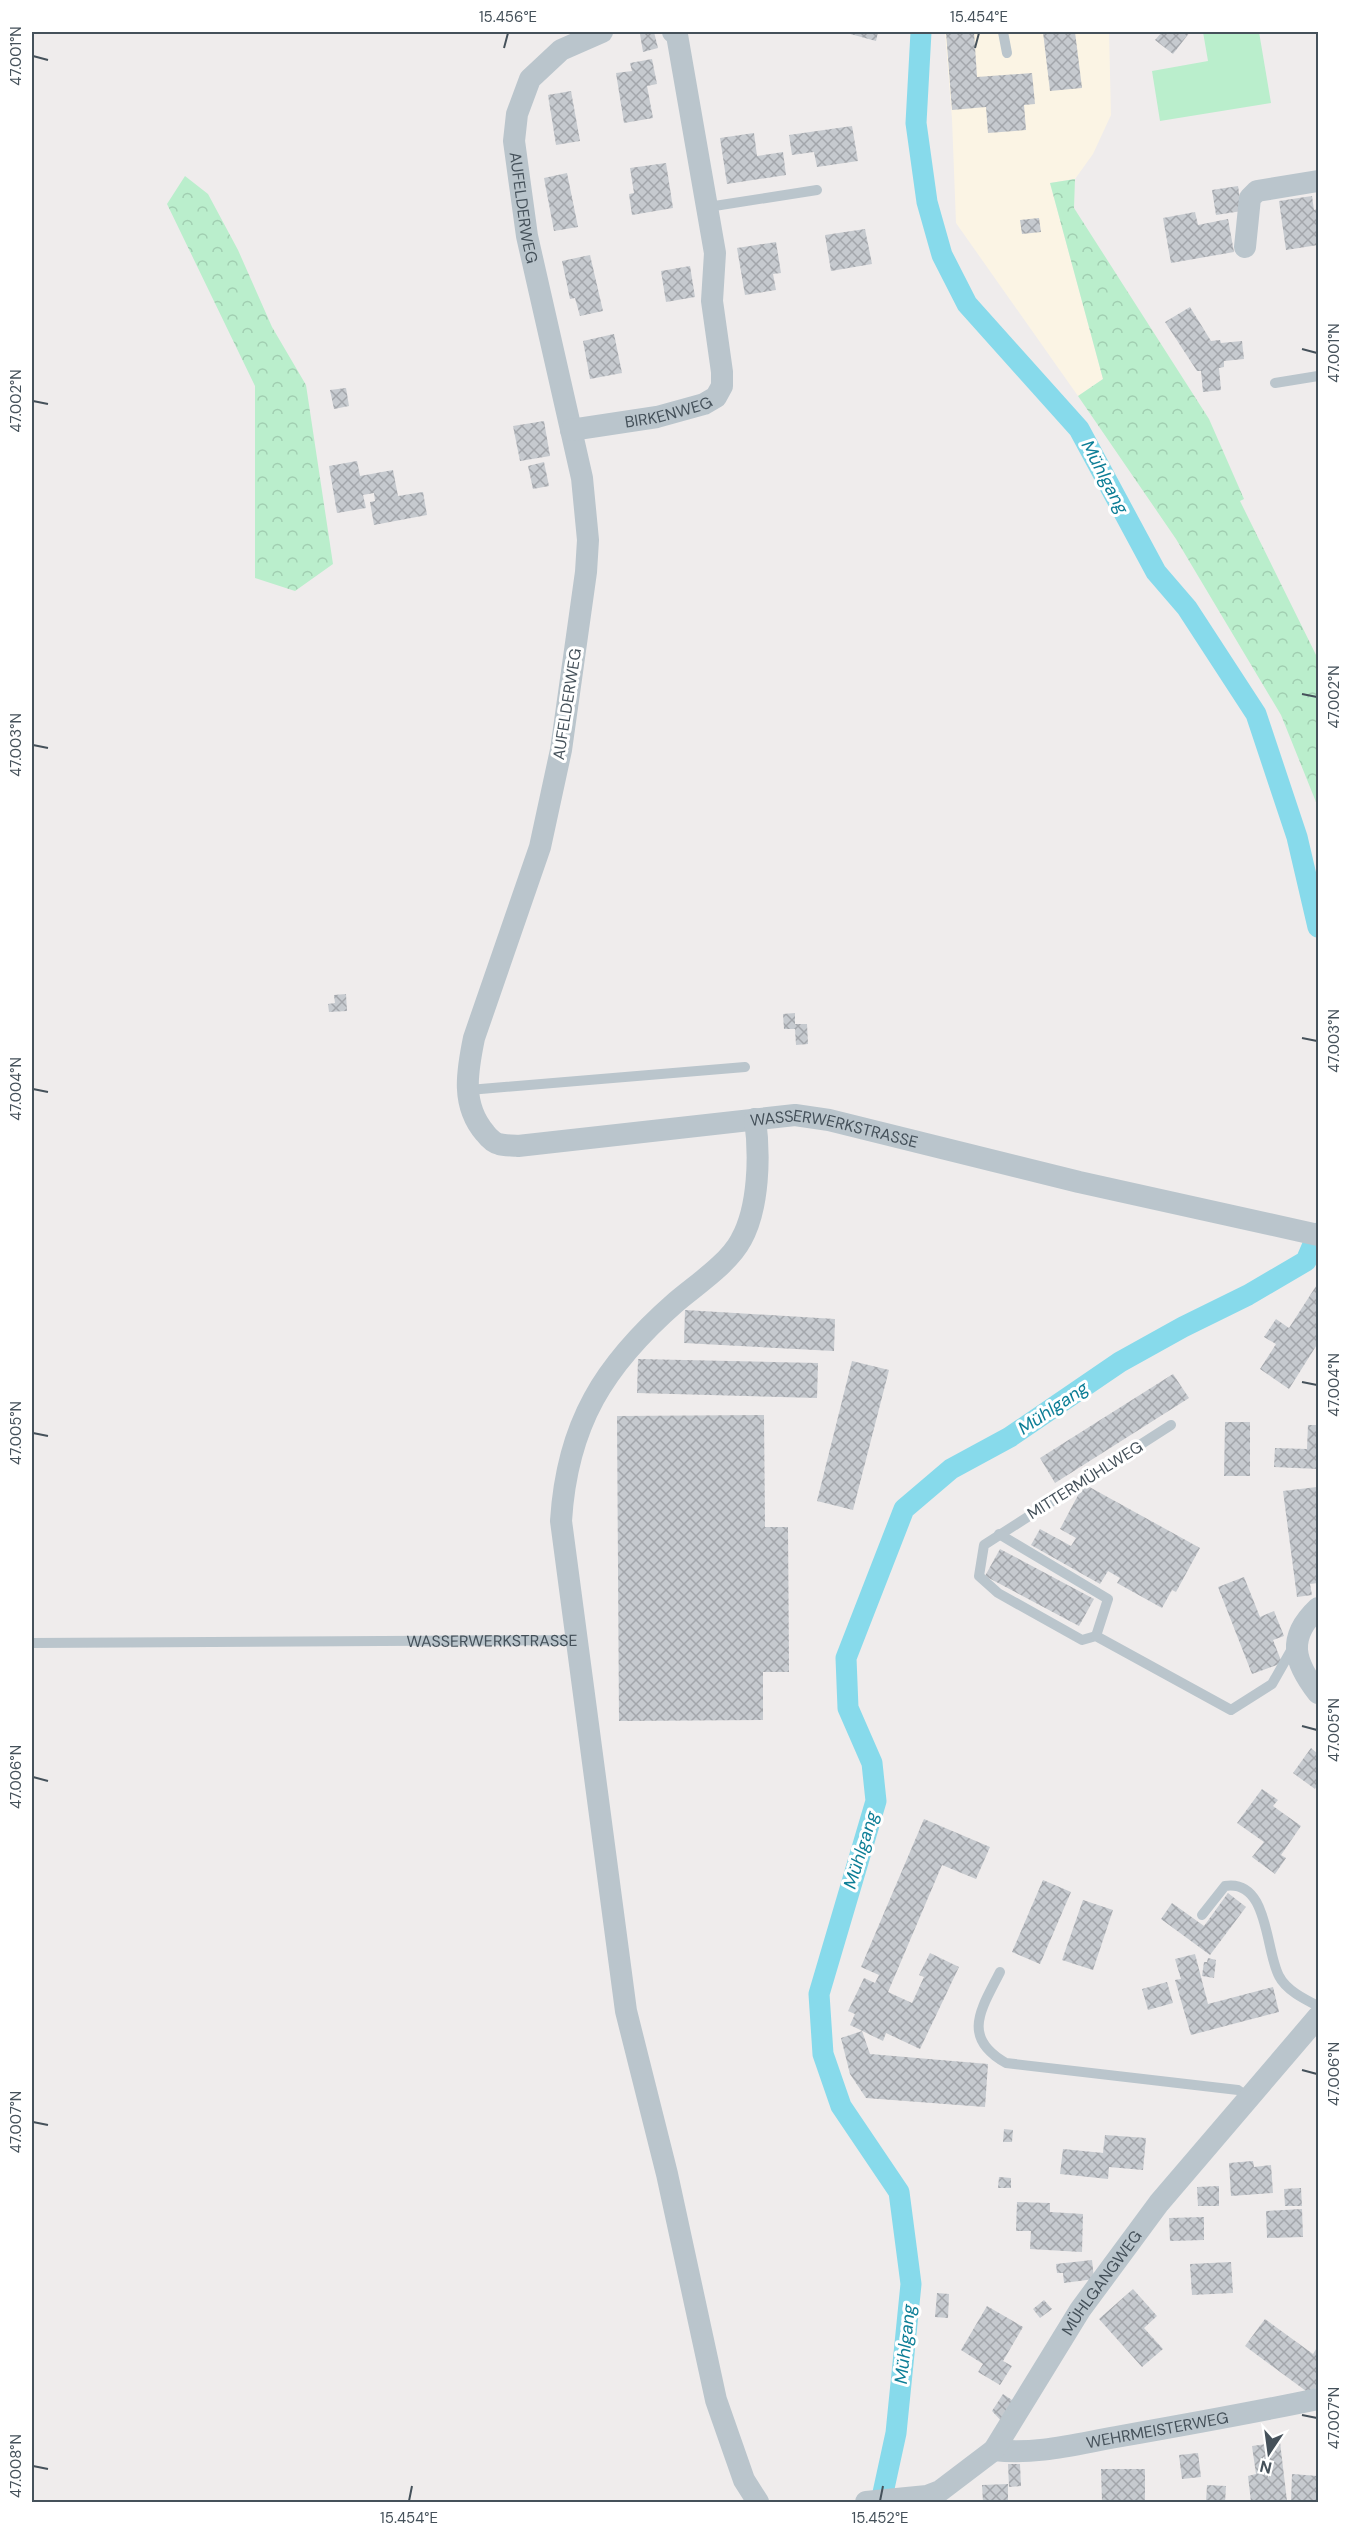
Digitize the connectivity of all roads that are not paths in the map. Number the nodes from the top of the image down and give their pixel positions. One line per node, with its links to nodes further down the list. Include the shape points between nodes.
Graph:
1 (602, 32): 11 (street, AUFELDERWEG, via 561,50 530,79 517,114 514,141 527,236)
2 (673, 32): 7 (street, BIRKENWEG, via 677,34)
3 (1003, 32): 4 (lane)
4 (1007, 53)
5 (1318, 181): 8 (street, via 1257,191 1250,198)
6 (817, 190): 7 (lane)
7 (708, 207): 11 (street, BIRKENWEG, via 715,253 712,301 722,372 722,386 716,396 704,404 657,417)
8 (1245, 247)
9 (1318, 376): 10 (lane)
10 (1275, 383)
11 (571, 430): 13 (street, AUFELDERWEG, via 582,478 588,540 562,740 540,847 474,1038 468,1068)
12 (745, 1067): 13 (lane)
13 (469, 1090): 14 (street, AUFELDERWEG, via 474,1119 498,1144 518,1146)
14 (754, 1119): 15 (street, WASSERWERKSTRASSE, via 795,1115 829,1120 1079,1182); 20 (street, WASSERWERKSTRASSE, via 754,1203 740,1242 633,1342 605,1378 576,1436 561,1521)
15 (1310, 1232)
16 (1171, 1425): 17 (lane, MITTERMÜHLWEG)
17 (999, 1534): 19 (lane, via 1107,1599); 19 (lane, MITTERMÜHLWEG, via 984,1545 978,1576 998,1593 1082,1640)
18 (1318, 1608): 21 (street, MITTERMÜHLWEG)
19 (1096, 1636): 21 (lane, MITTERMÜHLWEG, via 1231,1710 1272,1684)
20 (578, 1640): 22 (lane, WASSERWERKSTRASSE); 32 (street, via 626,2011 672,2195 716,2400 744,2480)
21 (1296, 1641): 23 (street, via 1301,1671)
22 (32, 1643)
23 (1318, 1693)
24 (1202, 1915): 26 (lane, via 1225,1886 1234,1884 1246,1891 1261,1908 1279,1976 1290,1990)
25 (1000, 1972): 28 (lane, via 976,2023 988,2048 1006,2063 1238,2090)
26 (1318, 2006)
27 (1318, 2017): 28 (street, MÜHLGANGWEG)
28 (1248, 2097): 30 (street, MÜHLGANGWEG, via 1159,2203 1080,2310)
29 (1318, 2398): 30 (street, WEHRMEISTERWEG, via 1065,2448)
30 (994, 2450): 31 (street, MÜHLGANGWEG)
31 (925, 2499): 33 (street, MÜHLGANGWEG)
32 (758, 2502)
33 (867, 2502)

